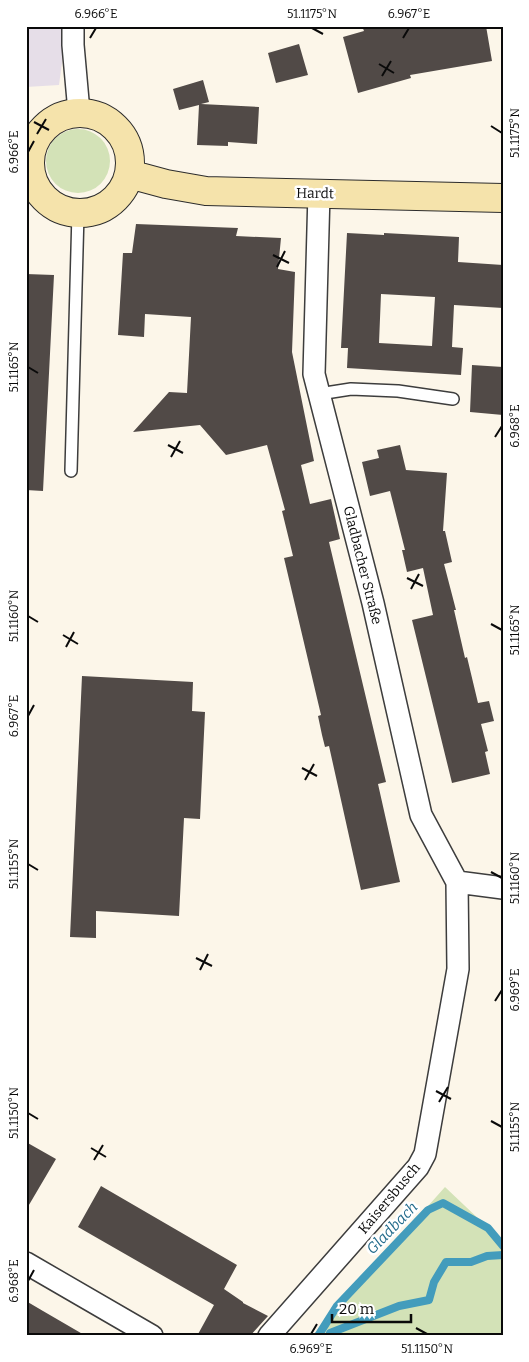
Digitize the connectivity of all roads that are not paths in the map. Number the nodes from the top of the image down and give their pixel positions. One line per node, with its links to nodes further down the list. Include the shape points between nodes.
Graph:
1 (73, 26): 2 (street)
2 (79, 112): 3 (main road, via 58,117 41,131 31,150); 4 (main road, via 108,120 120,131 128,144)
3 (28, 172): 7 (main road, via 47,201 56,208)
4 (129, 174): 5 (main road, Hardt, via 206,191); 7 (main road, via 125,187 105,207)
5 (319, 193): 6 (main road, Hardt); 8 (street, Gladbacher Straße, via 314,374)
6 (503, 198)
7 (78, 213): 10 (lane)
8 (319, 394): 9 (lane, via 351,389 398,391); 11 (street, Gladbacher Straße, via 422,815)
9 (453, 399)
10 (70, 471)
11 (457, 882): 12 (street); 15 (street, Kaisersbusch, via 458,969 425,1154 418,1167)
12 (503, 888)
13 (26, 1264): 14 (street)
14 (152, 1336)
15 (269, 1336)

